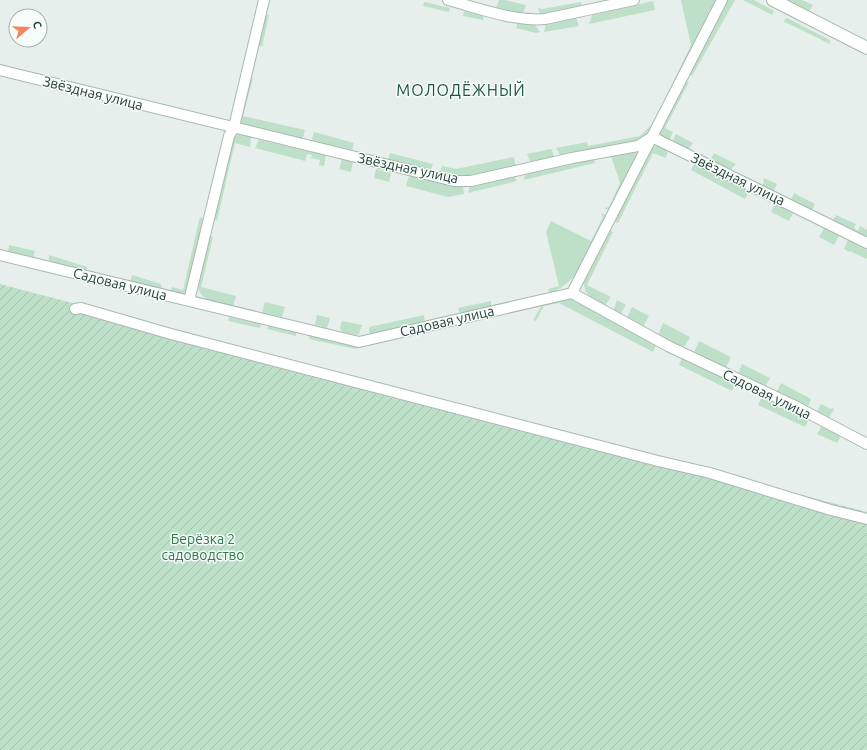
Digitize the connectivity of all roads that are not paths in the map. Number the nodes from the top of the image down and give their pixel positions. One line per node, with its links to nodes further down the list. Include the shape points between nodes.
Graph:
1 (264, 0): 8 (street)
2 (448, 0): 3 (street, via 533,20)
3 (634, 0)
4 (722, 0): 9 (street)
5 (773, 0): 6 (street)
6 (867, 48)
7 (0, 70): 8 (street, Звёздная улица)
8 (234, 127): 9 (street, Звёздная улица, via 454,181 471,181 638,146); 13 (street, via 228,136)
9 (652, 137): 10 (street, Звёздная улица); 12 (street)
10 (867, 243)
11 (0, 255): 13 (street, Садовая улица)
12 (572, 293): 13 (street, Садовая улица, via 358,342); 15 (street, Садовая улица, via 668,346 793,405)
13 (189, 301)
14 (75, 309): 16 (street, via 81,308 171,334 658,461 710,472)
15 (867, 444)
16 (867, 519)

